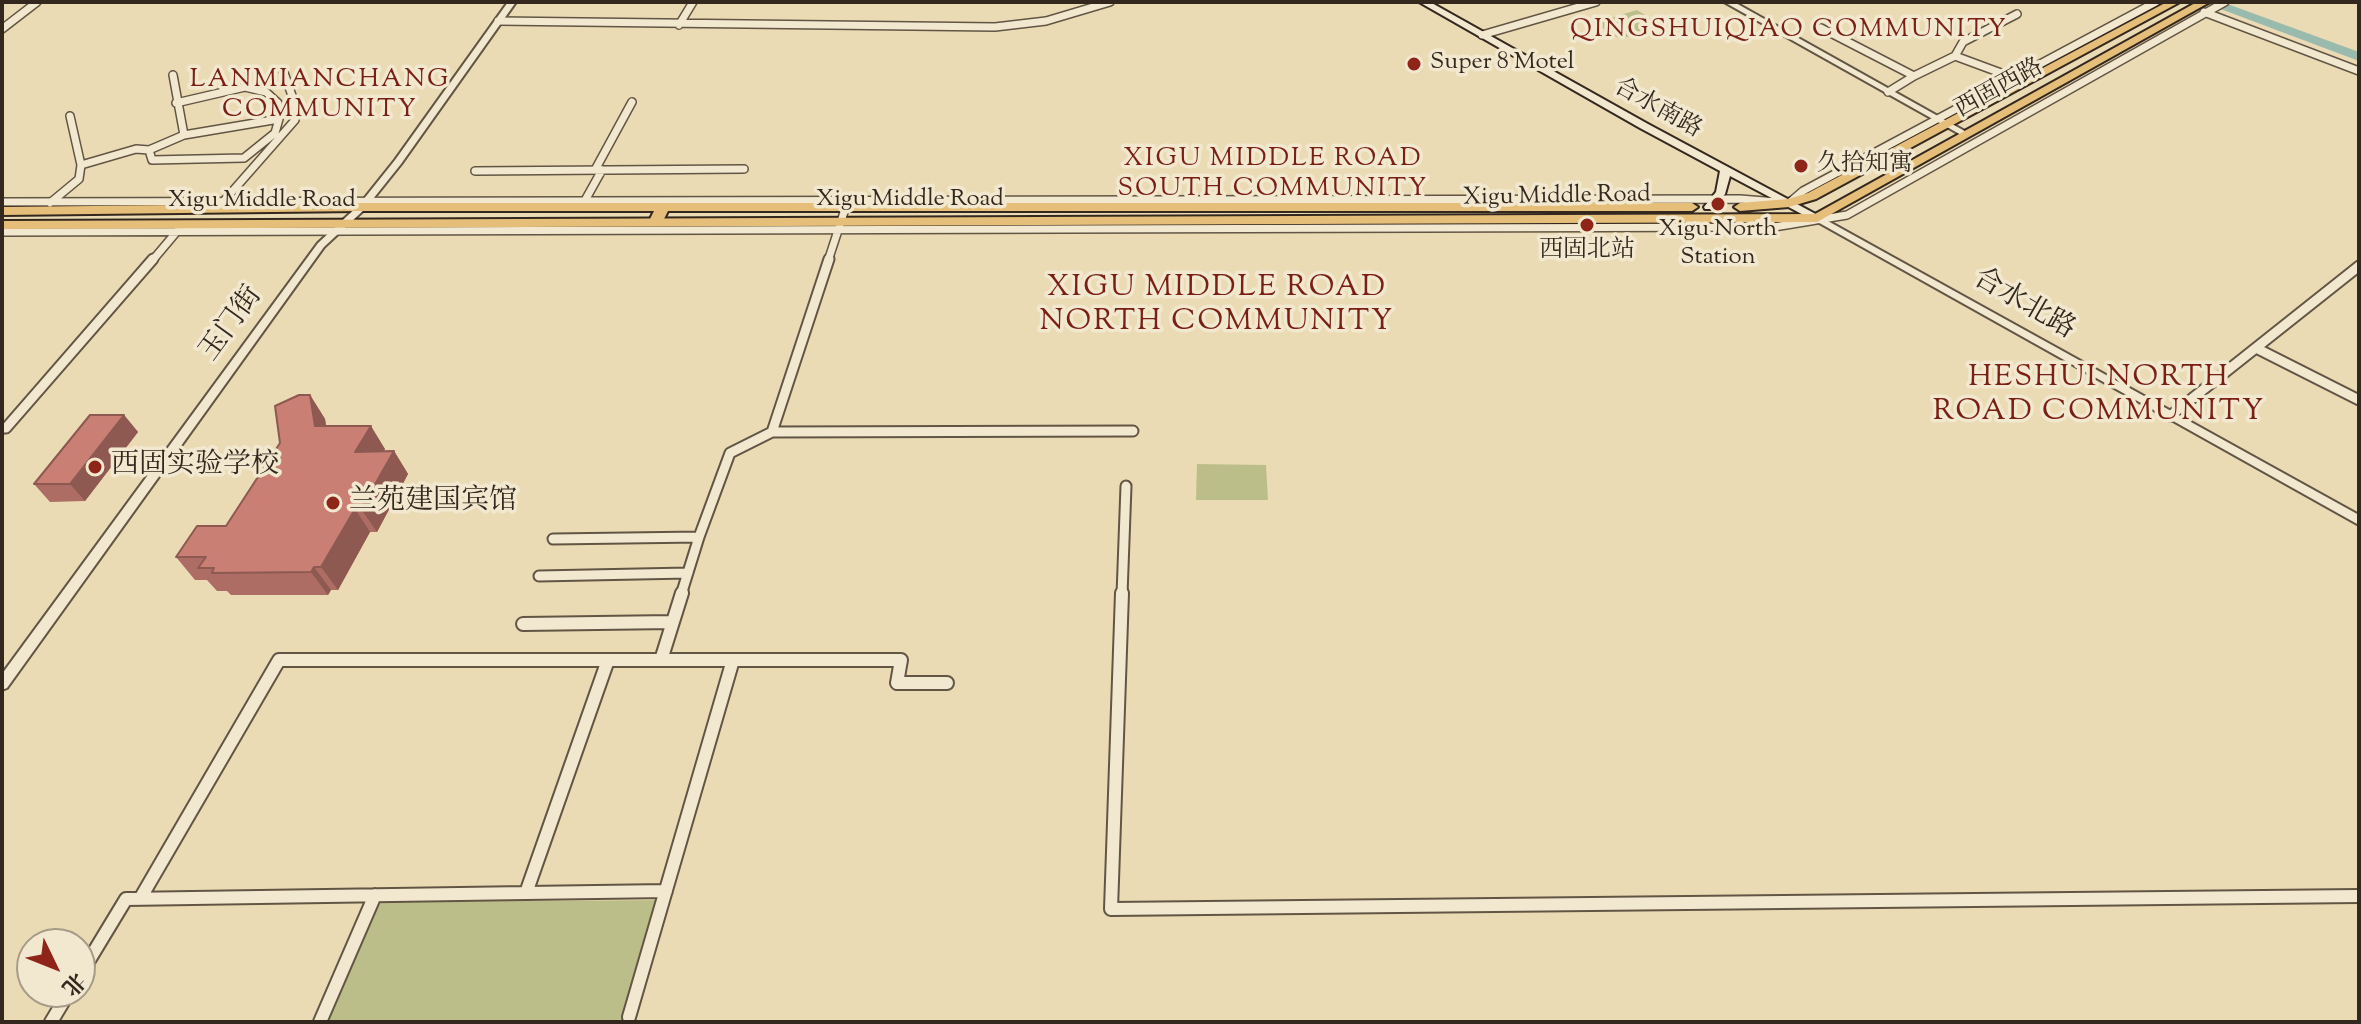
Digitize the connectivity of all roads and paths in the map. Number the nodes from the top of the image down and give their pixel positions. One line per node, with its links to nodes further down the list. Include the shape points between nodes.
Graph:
1 (37, 2): 16 (street)
2 (512, 2): 13 (street, 玉门街)
3 (693, 2): 14 (street)
4 (1110, 2): 14 (street, via 1046,21 995,27)
5 (1423, 2): 17 (main road, 合水南路)
6 (1596, 2): 17 (street)
7 (1728, 2): 24 (street)
8 (2175, 2): 10 (main road, 西固西路)
9 (2225, 2): 11 (street)
10 (2153, 5): 29 (main road, 西固西路)
11 (2202, 8): 20 (street); 30 (main road, 西固西路); 50 (street, via 1847,215)
12 (2017, 14): 18 (street, via 1963,42)
13 (498, 21): 14 (street); 42 (street, 玉门街)
14 (679, 25)
15 (1821, 28): 23 (street)
16 (2, 29)
17 (1482, 35): 35 (main road, 合水南路)
18 (1955, 56): 21 (street); 23 (street)
19 (283, 70): 43 (street, via 296,107 295,120)
20 (2359, 71)
21 (2001, 73)
22 (173, 75): 26 (street)
23 (1914, 76): 24 (street)
24 (1888, 92): 29 (street)
25 (632, 102): 36 (street)
26 (176, 103): 28 (street, via 245,87 266,92 278,103); 31 (street)
27 (70, 116): 33 (street)
28 (279, 119): 31 (street); 32 (street, via 275,133 244,158 152,160)
29 (1943, 122): 30 (street); 41 (main road, 西固西路, via 1812,196)
30 (1966, 134): 50 (main road, 西固西路)
31 (184, 135): 32 (street)
32 (149, 150): 33 (street)
33 (81, 165): 39 (street, via 79,179)
34 (744, 169): 36 (street)
35 (1726, 169): 40 (main road); 41 (main road, 合水南路)
36 (599, 170): 37 (street); 44 (street)
37 (475, 171)
38 (2, 202): 39 (street)
39 (51, 202): 43 (street); 46 (street)
40 (1714, 203): 41 (main road, Xigu Middle Road); 47 (street); 48 (main road, Xigu Middle Road)
41 (1789, 203): 50 (main road, 合水北路)
42 (364, 204): 43 (main road, Xigu Middle Road); 44 (main road, Xigu Middle Road); 53 (street, 玉门街)
43 (220, 205): 46 (main road, Xigu Middle Road)
44 (582, 205): 47 (street); 49 (main road, Xigu Middle Road)
45 (2, 211): 46 (main road, Xigu Middle Road)
46 (40, 211)
47 (844, 215): 48 (main road, Xigu Middle Road); 49 (main road, Xigu Middle Road); 50 (street, via 1770,227); 53 (street); 61 (street)
48 (1394, 215): 50 (main road, Xigu Middle Road)
49 (659, 216): 53 (main road, Xigu Middle Road)
50 (1817, 218): 58 (street, 合水北路)
51 (2, 225): 52 (main road, Xigu Middle Road)
52 (180, 228): 53 (main road, Xigu Middle Road); 54 (street); 59 (street)
53 (338, 228): 74 (street, 玉门街)
54 (2, 232)
55 (2359, 266): 56 (street)
56 (2256, 348): 57 (street); 58 (street)
57 (2359, 400)
58 (2170, 416): 63 (street, 合水北路)
59 (2, 428)
60 (1133, 431): 61 (street)
61 (772, 432): 64 (street, via 730,453)
62 (1126, 486): 78 (street, via 1111,909)
63 (2359, 521)
64 (699, 537): 65 (street); 66 (street)
65 (553, 539)
66 (688, 573): 67 (street); 68 (street)
67 (539, 576)
68 (672, 622): 69 (street); 71 (street)
69 (523, 624)
70 (608, 660): 71 (street); 76 (street); 79 (street, via 279,660)
71 (661, 660): 72 (street)
72 (733, 660): 73 (street, via 901,660 897,683); 75 (street)
73 (947, 683)
74 (2, 684)
75 (666, 891): 76 (street); 81 (street)
76 (526, 893): 77 (street)
77 (375, 895): 79 (street); 82 (street)
78 (2359, 896)
79 (140, 899): 80 (street, via 126,899)
80 (96, 949)
81 (629, 1017)
82 (320, 1022)

